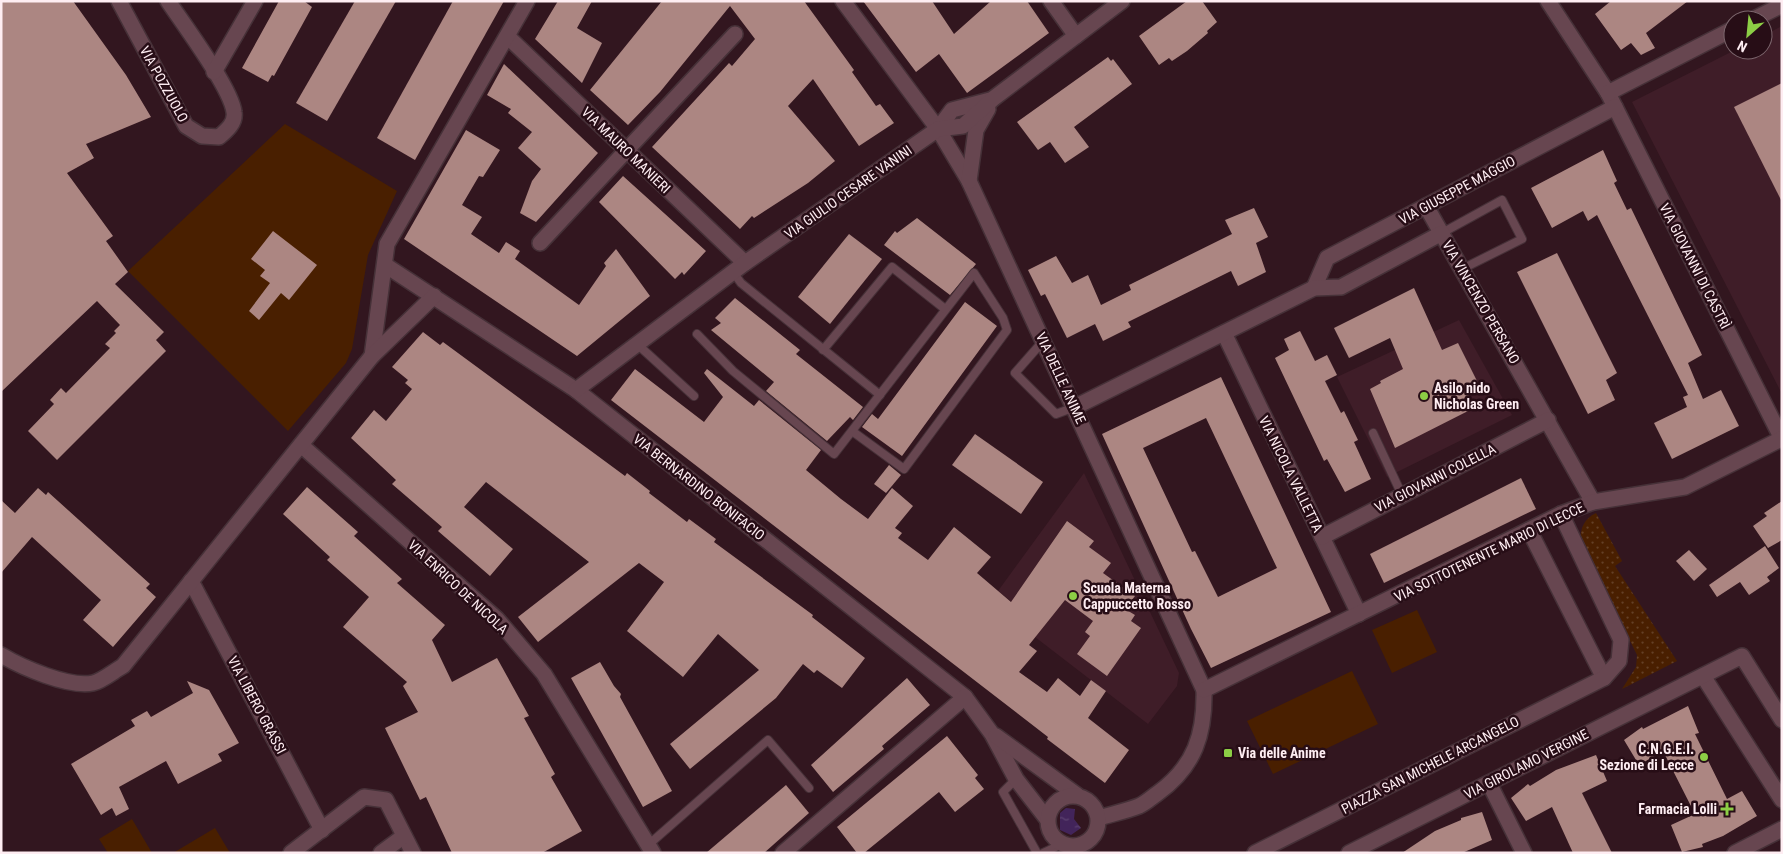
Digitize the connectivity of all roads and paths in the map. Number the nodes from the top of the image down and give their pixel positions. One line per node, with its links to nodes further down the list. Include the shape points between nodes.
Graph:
1 (119, 1): 13 (street, VIA POZZUOLO, via 186,126 202,136 219,137 230,127 235,114 228,94)
2 (254, 1): 13 (street)
3 (527, 1): 12 (street)
4 (843, 1): 17 (street, VIA DELLE ANIME)
5 (1051, 1): 11 (street)
6 (1122, 1): 11 (street, VIA GIULIO CESARE VANINI)
7 (1548, 1): 14 (street, VIA GIOVANNI DI CASTRÌ)
8 (173, 4): 13 (street, VIA POZZUOLO)
9 (735, 34): 18 (street)
10 (1723, 34): 14 (street)
11 (1076, 36): 15 (street, VIA GIULIO CESARE VANINI)
12 (508, 37): 18 (street, VIA MAURO MANIERI); 23 (street, via 387,244)
13 (214, 72)
14 (1608, 93): 16 (street, VIA GIOVANNI DI CASTRÌ)
15 (994, 98): 17 (street, VIA GIULIO CESARE VANINI, via 963,126); 19 (street, via 976,130)
16 (1615, 107): 20 (street, VIA GIUSEPPE MAGGIO); 42 (street, VIA GIOVANNI DI CASTRÌ)
17 (938, 129): 19 (street, VIA DELLE ANIME); 24 (street, VIA GIULIO CESARE VANINI)
18 (626, 150): 22 (street); 24 (street, VIA MAURO MANIERI)
19 (969, 181): 31 (street, VIA DELLE ANIME)
20 (1426, 206): 21 (street, VIA VINCENZO PERSANO); 26 (street, VIA GIUSEPPE MAGGIO, via 1327,258)
21 (1442, 233): 25 (street, VIA VINCENZO PERSANO); 25 (lane, via 1502,200 1522,238); 26 (street, via 1341,287)
22 (540, 243)
23 (385, 265): 27 (street, VIA BERNARDINO BONIFACIO); 34 (street)
24 (739, 268): 32 (street, VIA GIULIO CESARE VANINI); 33 (lane, via 741,283)
25 (1462, 269): 39 (street, VIA VINCENZO PERSANO)
26 (1314, 288): 29 (street)
27 (434, 296): 34 (street); 35 (street, VIA BERNARDINO BONIFACIO)
28 (945, 309): 33 (lane, via 892,267); 36 (lane); 40 (lane, via 974,273 1003,318 1006,330 904,469)
29 (1224, 333): 38 (street); 48 (street, VIA NICOLA VALLETTA)
30 (697, 334): 40 (lane, via 732,371 834,454)
31 (1044, 340): 38 (street, VIA DELLE ANIME); 38 (lane, via 1016,374 1056,414)
32 (637, 344): 35 (street, VIA GIULIO CESARE VANINI); 37 (lane)
33 (823, 350): 36 (lane)
34 (372, 356): 43 (street)
35 (576, 390): 55 (street, VIA BERNARDINO BONIFACIO)
36 (880, 395): 40 (lane)
37 (694, 396)
38 (1075, 407): 54 (street, VIA DELLE ANIME)
39 (1548, 420): 44 (street, VIA GIOVANNI COLELLA); 45 (street, VIA VINCENZO PERSANO)
40 (852, 431)
41 (1373, 433): 44 (lane)
42 (1782, 439): 45 (street, VIA SOTTOTENENTE MARIO DI LECCE, via 1686,487)
43 (301, 445): 49 (street); 69 (street, VIA ENRICO DE NICOLA, via 497,619 544,674)
44 (1402, 495): 48 (street, VIA GIOVANNI COLELLA)
45 (1593, 502): 46 (street, VIA SOTTOTENENTE MARIO DI LECCE)
46 (1561, 514): 47 (street, VIA SOTTOTENENTE MARIO DI LECCE); 53 (street, via 1621,640 1619,661)
47 (1529, 530): 50 (street, VIA SOTTOTENENTE MARIO DI LECCE); 53 (street)
48 (1322, 537): 50 (street, VIA NICOLA VALLETTA)
49 (192, 581): 51 (street, via 123,666 93,683 70,682); 66 (street, VIA LIBERO GRASSI)
50 (1359, 614): 54 (street, VIA SOTTOTENENTE MARIO DI LECCE)
51 (1, 655)
52 (1703, 676): 56 (street, VIA GIROLAMO VERGINE, via 1742,656); 59 (street, VIA GIROLAMO VERGINE); 62 (street)
53 (1604, 678): 76 (street, PIAZZA SAN MICHELE ARCANGELO)
54 (1204, 690): 63 (street, VIA DELLE ANIME, via 1205,718 1187,767 1140,806)
55 (965, 698): 57 (street, VIA BERNARDINO BONIFACIO); 73 (street)
56 (1782, 720)
57 (992, 734): 58 (street, VIA BERNARDINO BONIFACIO); 61 (street, VIA BERNARDINO BONIFACIO)
58 (1016, 779): 64 (street, VIA BERNARDINO BONIFACIO); 74 (lane, via 1002,792)
59 (1488, 783): 77 (street, VIA GIROLAMO VERGINE); 78 (street)
60 (809, 788): 69 (lane, via 768,740)
61 (1077, 795): 63 (street, VIA BERNARDINO BONIFACIO, via 1095,807); 64 (street, via 1063,797 1052,806)
62 (1782, 800)
63 (1098, 818): 68 (street, via 1096,831 1088,842)
64 (1047, 819): 68 (street, VIA BERNARDINO BONIFACIO, via 1051,834)
65 (1782, 829): 79 (street)
66 (322, 830): 67 (street, via 364,797 386,800); 70 (street)
67 (404, 836): 71 (street); 72 (street)
68 (1072, 848): 75 (lane)
69 (650, 849)
70 (291, 853)
71 (381, 853)
72 (413, 853)
73 (783, 853)
74 (1037, 853)
75 (1043, 853)
76 (1255, 853)
77 (1349, 853)
78 (1524, 853)
79 (1735, 853)

